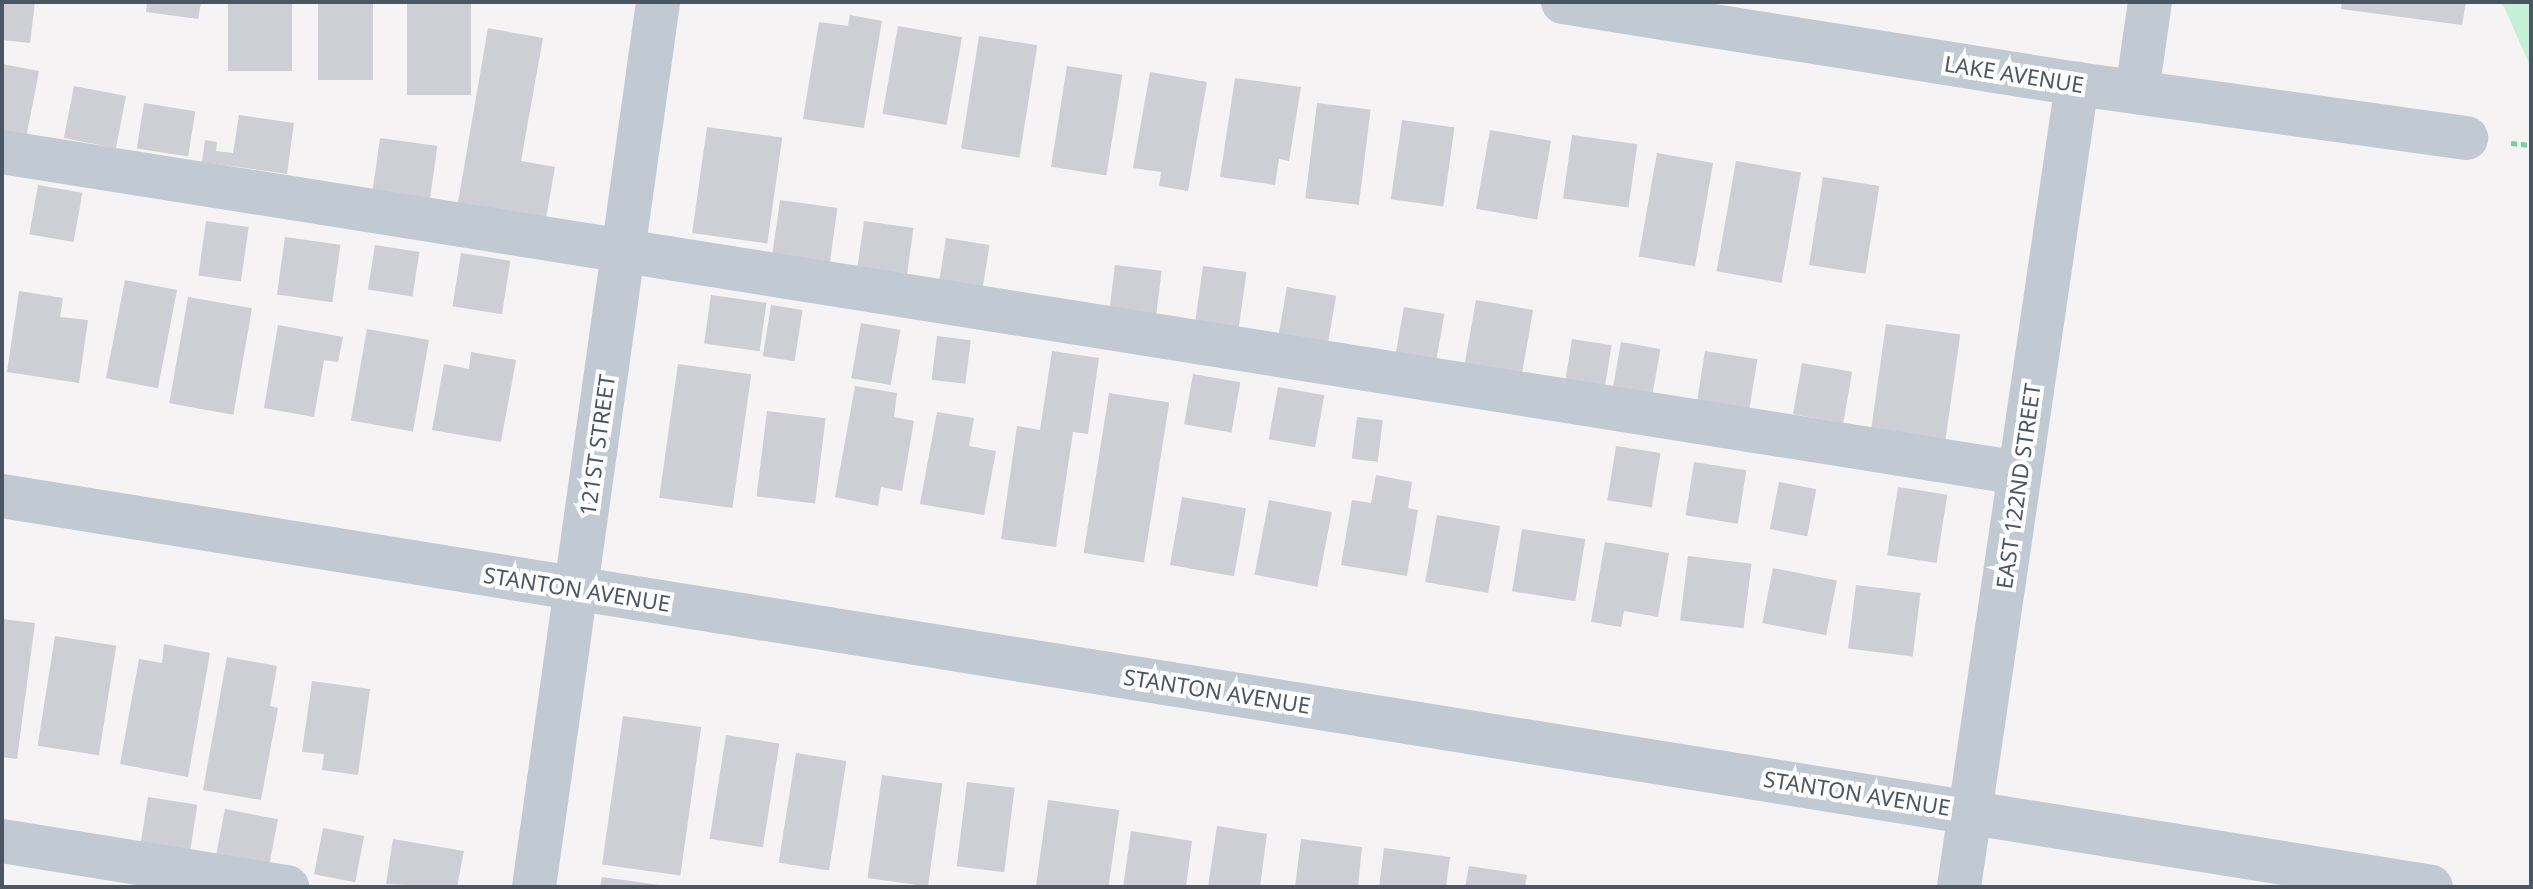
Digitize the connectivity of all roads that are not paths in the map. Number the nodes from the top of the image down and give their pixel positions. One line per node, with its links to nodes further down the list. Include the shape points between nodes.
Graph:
1 (658, 2): 8 (street, 121ST STREET)
2 (1563, 2): 4 (street, LAKE AVENUE)
3 (2150, 2): 5 (street)
4 (2077, 84): 5 (street, LAKE AVENUE); 9 (street, EAST 122ND STREET)
5 (2137, 92): 6 (street, LAKE AVENUE)
6 (2466, 138)
7 (2, 152): 8 (street)
8 (623, 252): 9 (street); 11 (street, 121ST STREET)
9 (2020, 473): 12 (street, EAST 122ND STREET)
10 (2, 496): 11 (street, STANTON AVENUE)
11 (577, 589): 12 (street, STANTON AVENUE); 15 (street, 121ST STREET)
12 (1970, 811): 16 (street, EAST 122ND STREET); 17 (street, STANTON AVENUE)
13 (2, 841): 14 (street)
14 (287, 887)
15 (534, 887)
16 (1959, 887)
17 (2431, 887)

